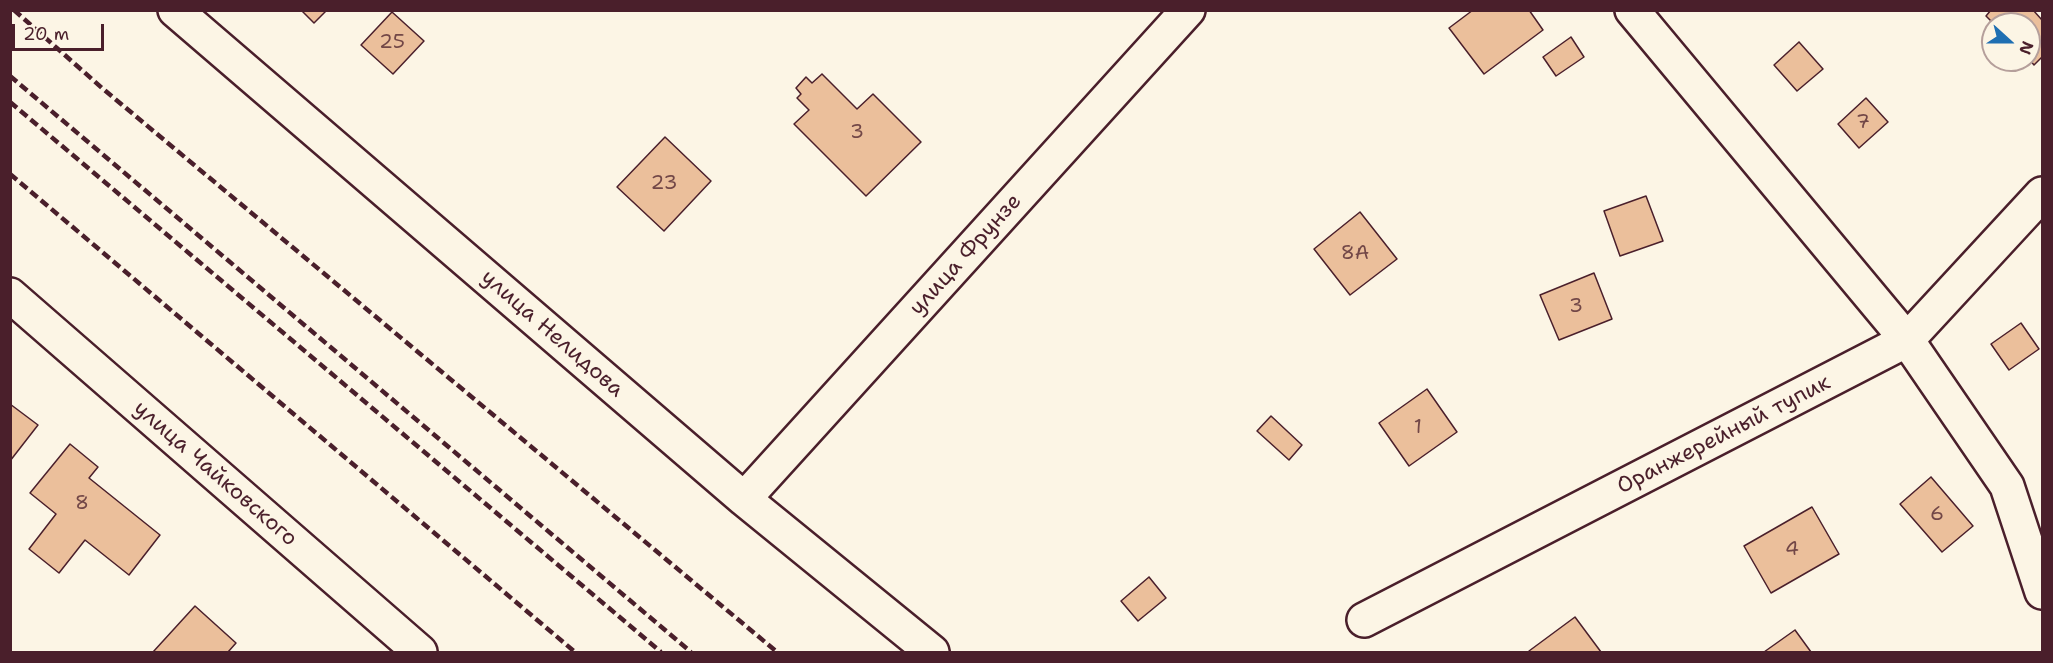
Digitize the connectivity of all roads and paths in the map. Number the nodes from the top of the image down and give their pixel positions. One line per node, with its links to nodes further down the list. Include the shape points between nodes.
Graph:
1 (175, 10): 7 (street, улица Нелидова)
2 (1188, 10): 7 (street, улица Фрунзе)
3 (1632, 10): 6 (street)
4 (2043, 194): 6 (street, Оранжерейный тупик)
5 (10, 295): 10 (street, улица Чайковского)
6 (1907, 340): 8 (street, via 2007,486); 9 (street, Оранжерейный тупик)
7 (744, 499): 11 (street, улица Нелидова)
8 (2043, 592)
9 (1364, 620)
10 (420, 652)
11 (932, 652)

